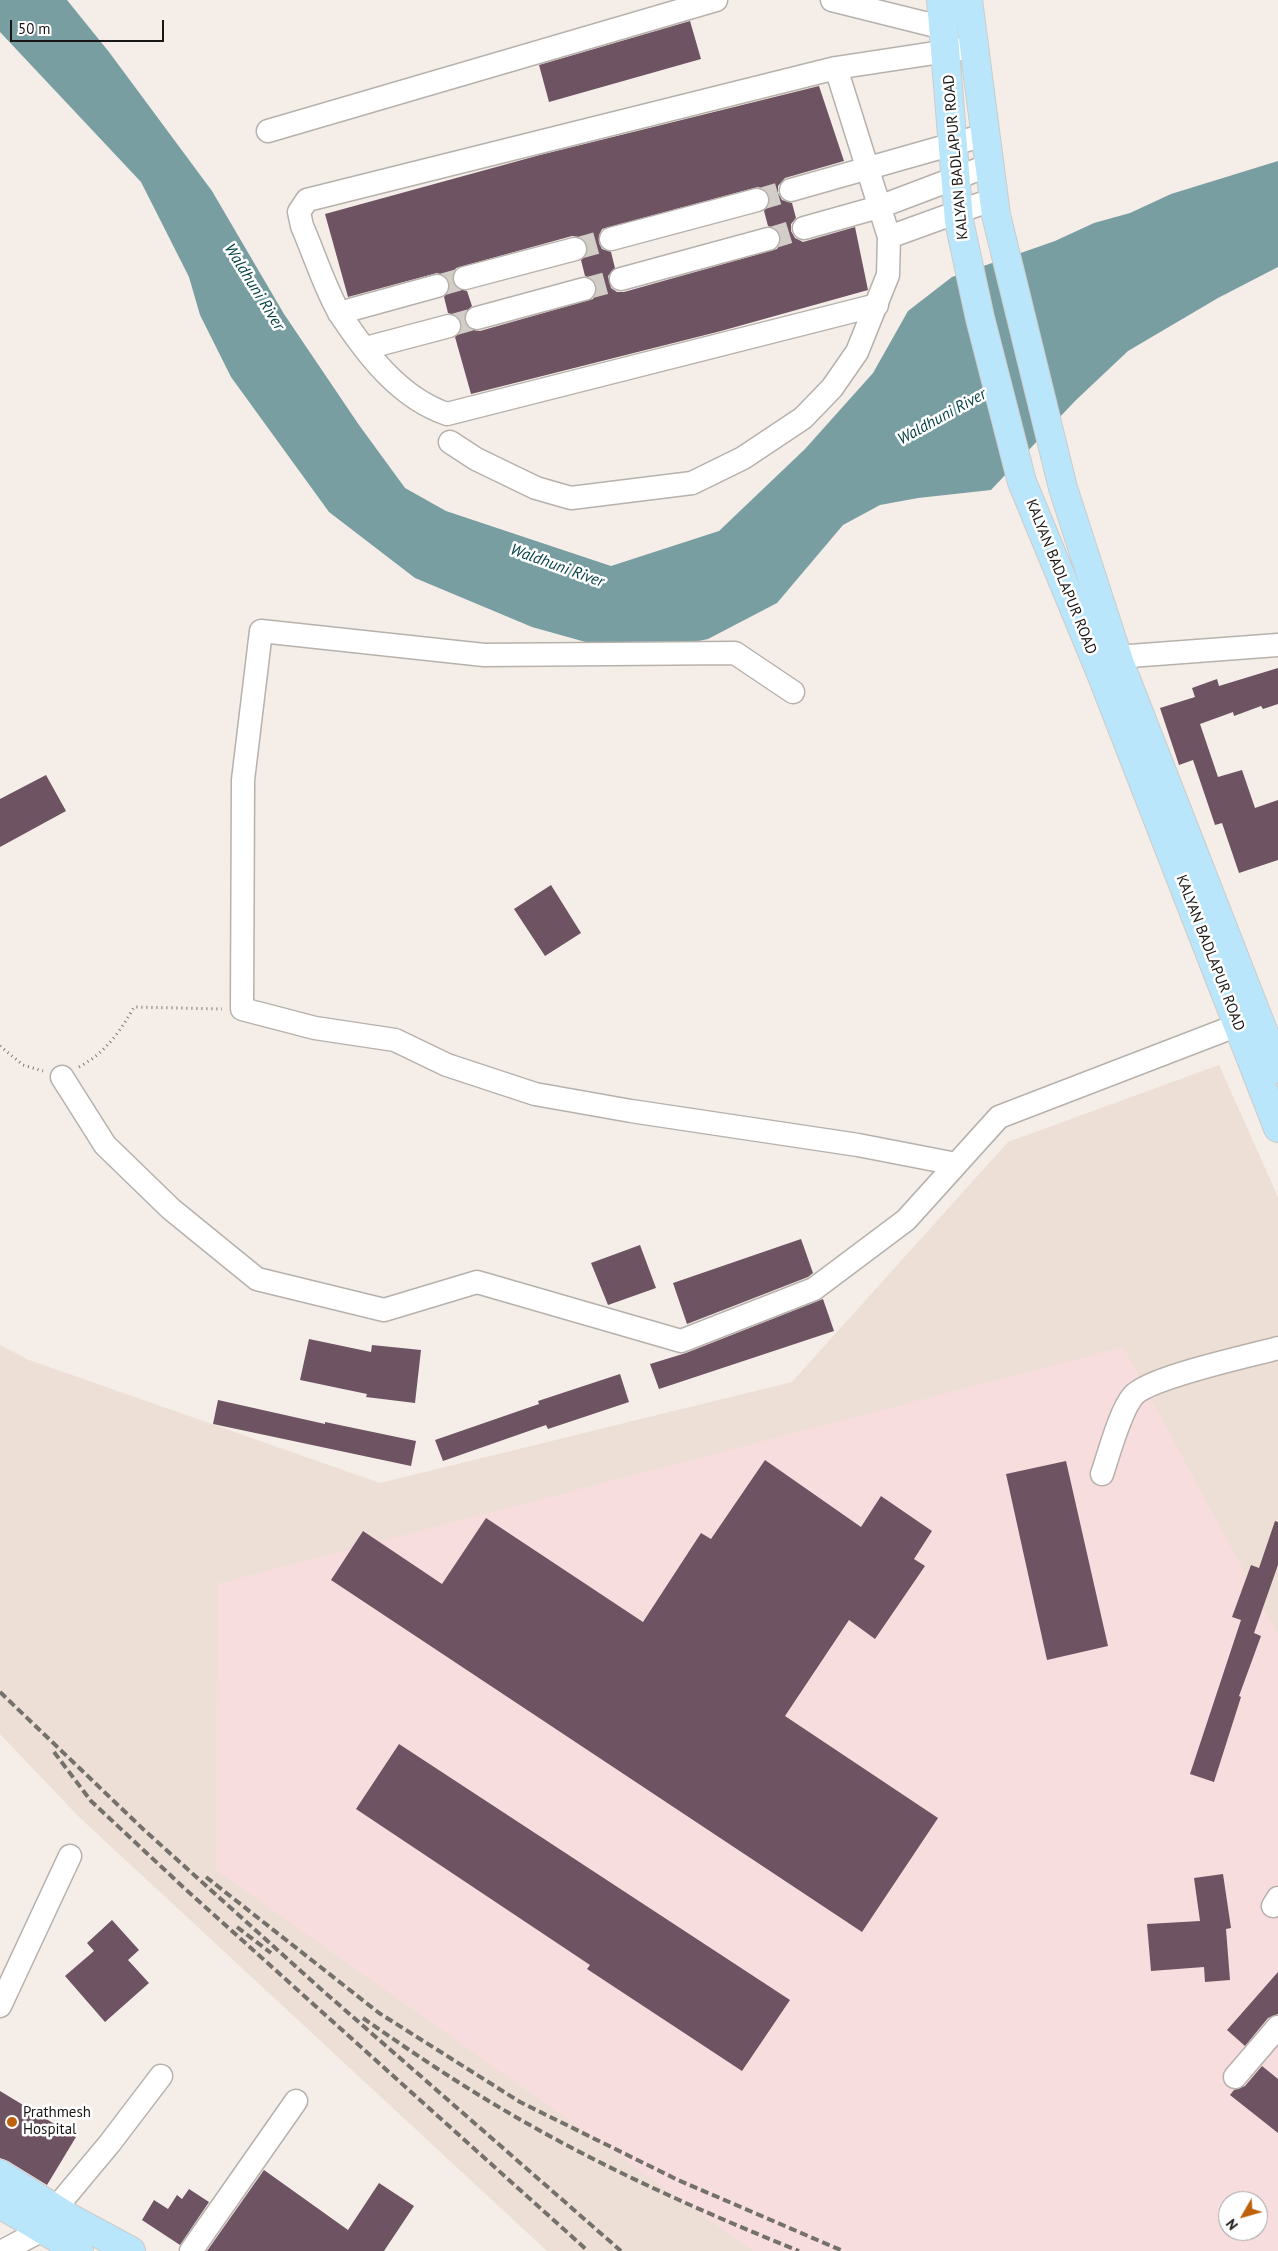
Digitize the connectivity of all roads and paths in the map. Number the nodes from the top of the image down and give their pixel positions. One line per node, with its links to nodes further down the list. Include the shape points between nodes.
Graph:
1 (716, 0): 8 (street)
2 (832, 0): 5 (street)
3 (941, 0): 5 (main road, KALYAN BADLAPUR ROAD)
4 (968, 0): 6 (main road, KALYAN BADLAPUR ROAD)
5 (945, 39): 6 (street); 7 (street); 10 (main road, KALYAN BADLAPUR ROAD)
6 (974, 47): 9 (main road, KALYAN BADLAPUR ROAD)
7 (836, 68): 12 (street); 29 (street, via 307,200 300,212 302,226)
8 (268, 131)
9 (986, 134): 10 (street); 11 (main road, KALYAN BADLAPUR ROAD)
10 (952, 145): 12 (street); 13 (main road, KALYAN BADLAPUR ROAD)
11 (990, 165): 13 (street); 17 (main road, KALYAN BADLAPUR ROAD)
12 (867, 170): 14 (street); 16 (street)
13 (956, 179): 16 (street); 18 (main road, KALYAN BADLAPUR ROAD)
14 (791, 190)
15 (757, 200): 21 (street)
16 (879, 207): 19 (street); 20 (street)
17 (995, 207): 18 (street); 35 (main road, KALYAN BADLAPUR ROAD)
18 (958, 217): 20 (street); 35 (main road, KALYAN BADLAPUR ROAD, via 1022,482)
19 (804, 228)
20 (889, 237): 28 (street, via 888,275)
21 (610, 239)
22 (768, 239): 25 (street)
23 (575, 249): 24 (street)
24 (466, 278)
25 (621, 279)
26 (437, 286): 29 (street)
27 (584, 289): 30 (street)
28 (877, 305): 32 (street, via 447,414 413,398 383,371); 33 (street, via 857,352 832,388 803,418 743,458 692,483 571,498 536,488 476,459)
29 (339, 312): 32 (street)
30 (477, 318)
31 (449, 326): 32 (street)
32 (366, 348)
33 (450, 442)
34 (1278, 645): 35 (street)
35 (1106, 658): 38 (main road, KALYAN BADLAPUR ROAD); 40 (main road, KALYAN BADLAPUR ROAD)
36 (792, 692): 37 (street, via 735,653 484,655 261,631 243,780)
37 (242, 1009): 41 (path, via 134,1007 117,1037 92,1060); 43 (street, via 315,1028 395,1040 447,1065 535,1094 858,1145)
38 (1238, 1025): 42 (main road, KALYAN BADLAPUR ROAD); 43 (street, via 999,1117)
39 (0, 1046): 41 (path, via 23,1065)
40 (1278, 1069)
41 (62, 1076): 43 (street, via 105,1145 171,1209 257,1279 384,1310 476,1282 680,1341 814,1288 906,1220)
42 (1278, 1128)
43 (956, 1164)
44 (1278, 1348): 45 (street, via 1162,1379 1134,1395 1125,1410)
45 (1102, 1474)
46 (70, 1856): 47 (street)
47 (0, 2006)
48 (1278, 2027): 50 (street)
49 (161, 2076): 54 (street)
50 (1235, 2076)
51 (296, 2101): 58 (street)
52 (0, 2174): 54 (main road)
53 (0, 2204): 54 (main road)
54 (48, 2219): 55 (street); 56 (main road); 57 (main road)
55 (3, 2251)
56 (79, 2251)
57 (131, 2251)
58 (191, 2251)

